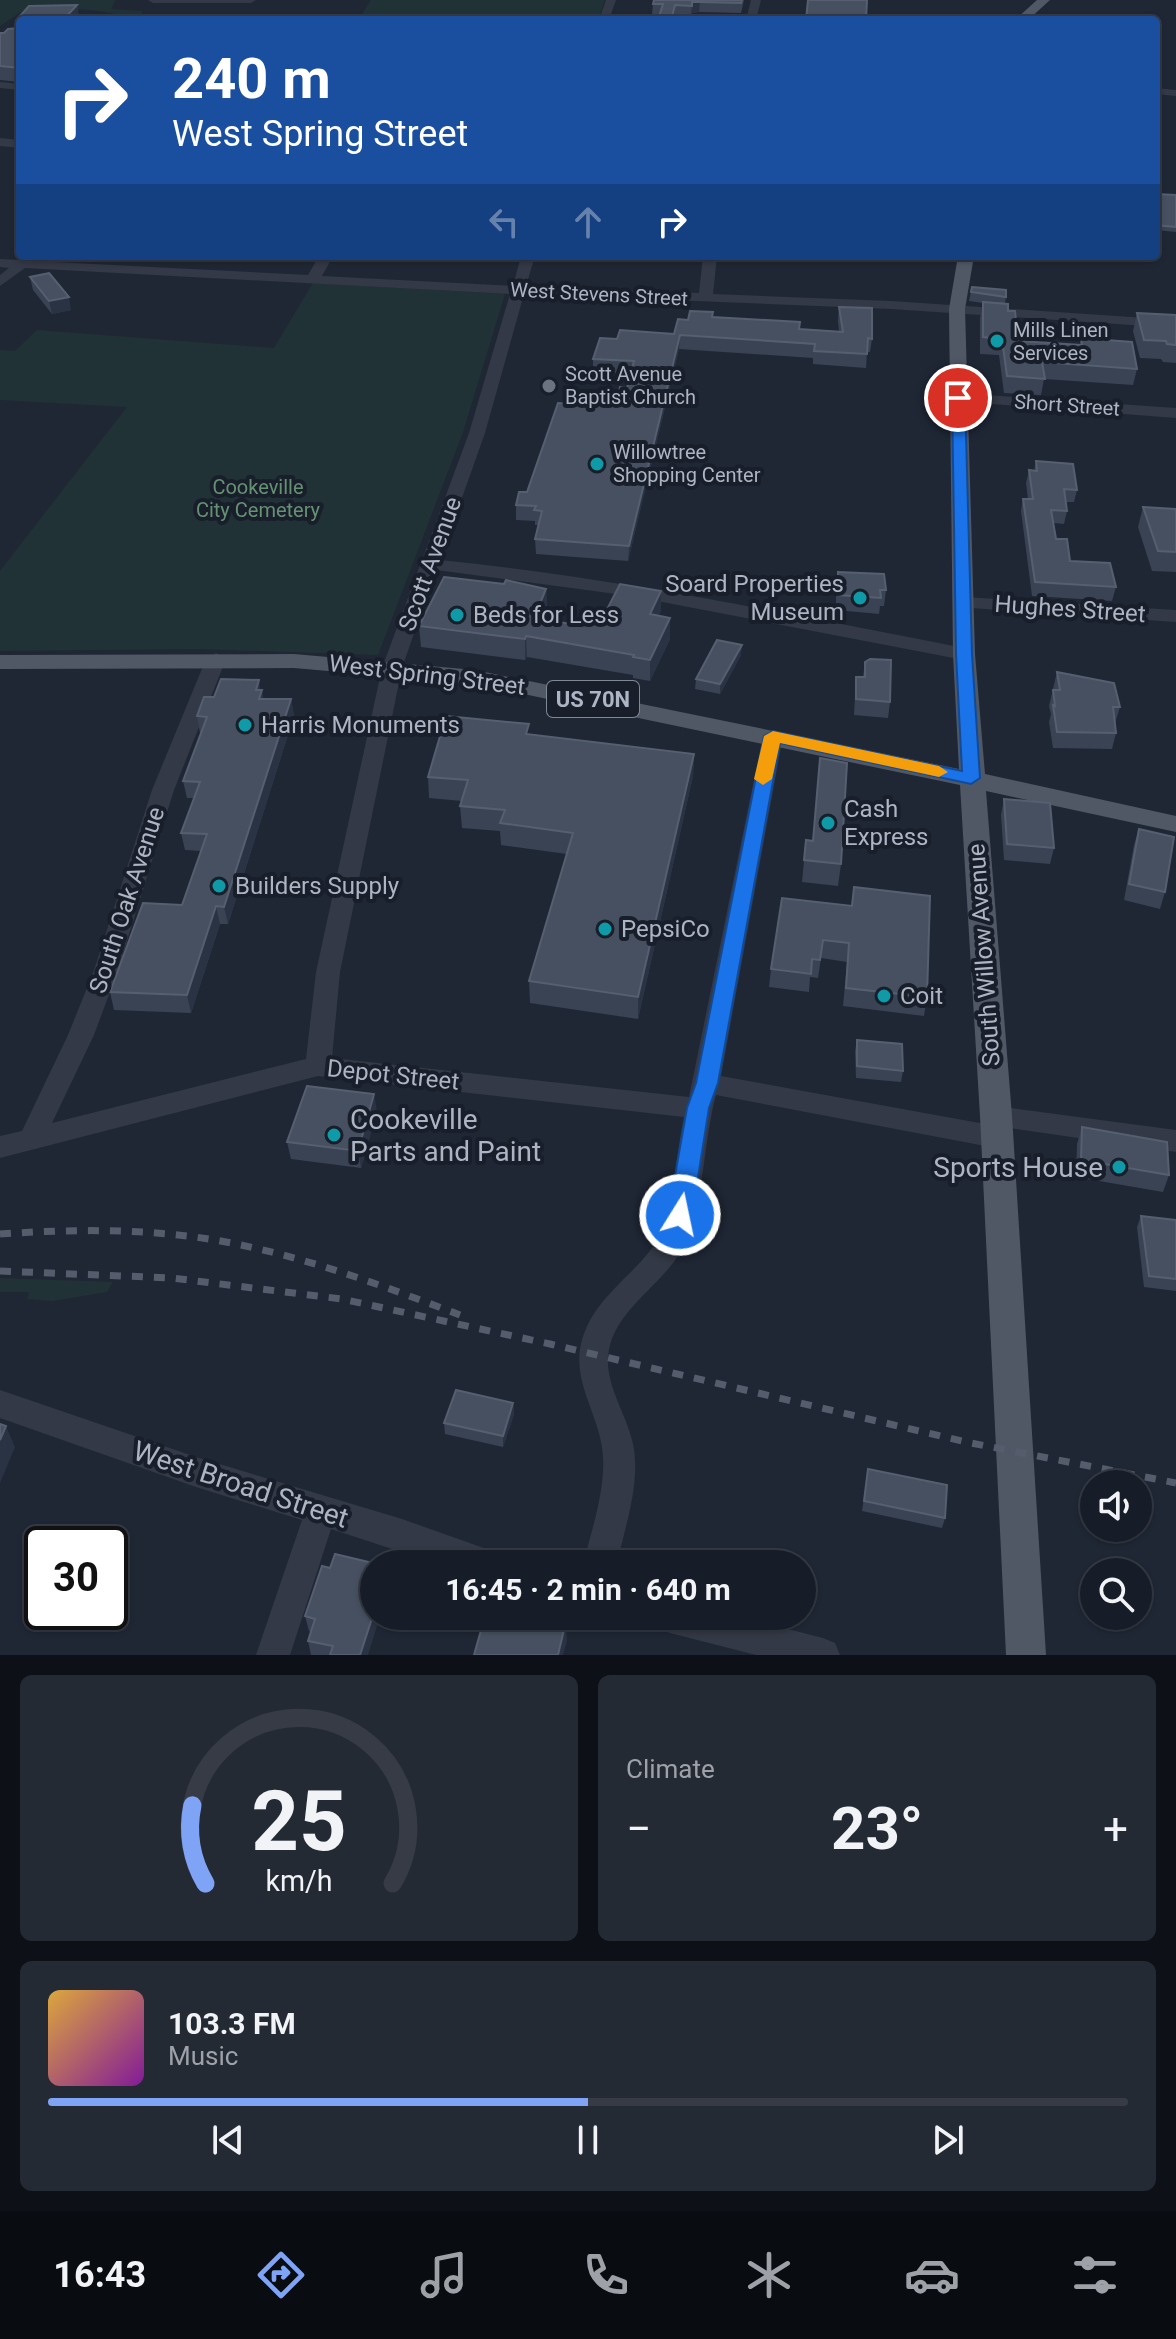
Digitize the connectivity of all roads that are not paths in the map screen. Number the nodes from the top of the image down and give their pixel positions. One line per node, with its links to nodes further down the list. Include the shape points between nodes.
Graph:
1 (153, 0): 2 (street)
2 (252, 0): 4 (street)
3 (1044, 0): 5 (main road)
4 (242, 14)
5 (1026, 16)
6 (27, 260): 11 (street, West Stevens Street); 12 (street, West Stevens Street); 13 (street)
7 (324, 260): 12 (street)
8 (527, 260): 14 (street, Scott Avenue)
9 (710, 260): 15 (street)
10 (965, 260): 16 (main road, South Willow Avenue)
11 (0, 263)
12 (313, 279): 14 (street, West Stevens Street)
13 (0, 282)
14 (518, 290): 15 (street, West Stevens Street); 20 (street, Scott Avenue, via 477,433)
15 (705, 299): 16 (street, West Stevens Street)
16 (957, 309): 17 (street, West Stevens Street); 18 (main road, South Willow Avenue)
17 (1176, 324)
18 (958, 398): 19 (street, Short Street); 21 (main road, South Willow Avenue)
19 (1176, 413)
20 (430, 564): 23 (street, via 595,584); 26 (street, Scott Avenue)
21 (963, 603): 22 (street, Hughes Street); 23 (main road, South Willow Avenue)
22 (1176, 616)
23 (964, 654): 28 (main road, South Willow Avenue)
24 (216, 659): 25 (main road, West Spring Street / US 70N); 26 (main road, West Spring Street / US 70N); 33 (street, South Oak Avenue, via 163,790 105,973)
25 (0, 662)
26 (392, 668): 27 (main road, West Spring Street / US 70N, via 527,686); 30 (street, Scott Avenue, via 328,972)
27 (773, 736): 28 (main road, West Spring Street / US 70N); 31 (street)
28 (971, 778): 29 (main road, West Spring Street / US 70N); 32 (main road, South Willow Avenue)
29 (1176, 824)
30 (318, 1066): 31 (street, Depot Street); 33 (street, Depot Street)
31 (702, 1095): 32 (street, Depot Street); 39 (street, via 671,1243 609,1316 593,1355 593,1373 619,1455)
32 (996, 1126): 34 (street, Depot Street); 43 (main road, South Willow Avenue)
33 (31, 1139): 35 (street, Depot Street)
34 (1176, 1141)
35 (0, 1147)
36 (0, 1404): 37 (street, West Broad Street)
37 (321, 1511): 38 (street, West Broad Street); 41 (street)
38 (444, 1550)
39 (603, 1550)
40 (725, 1630): 42 (street)
41 (273, 1655)
42 (823, 1655)
43 (1026, 1655)

